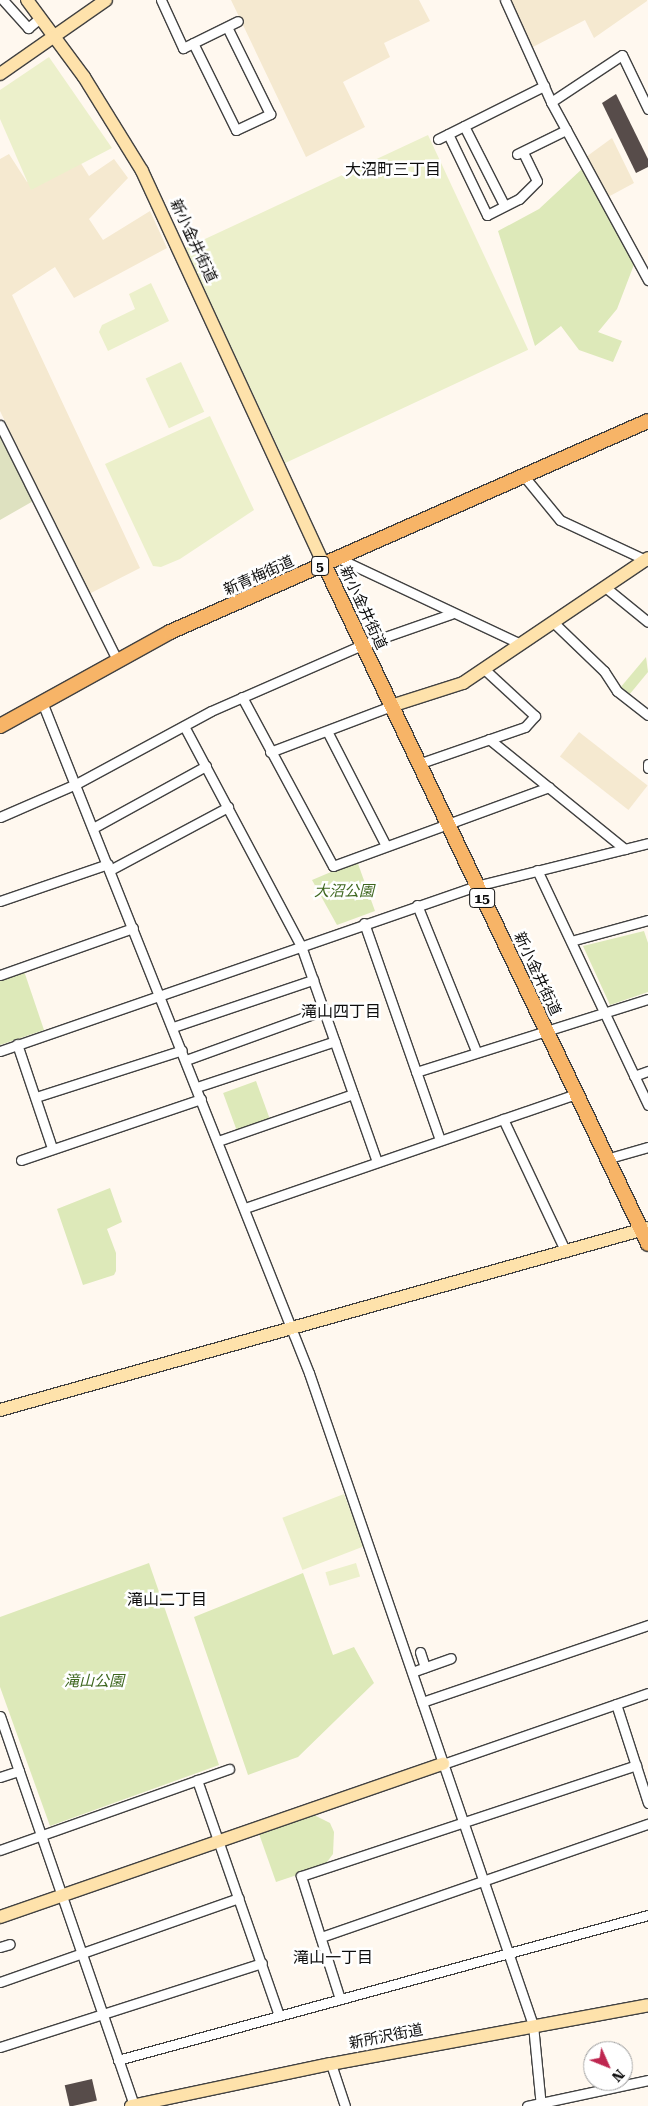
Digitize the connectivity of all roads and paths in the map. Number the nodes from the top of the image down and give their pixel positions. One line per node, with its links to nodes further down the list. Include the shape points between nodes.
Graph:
1 (3, 0): 6 (street, via 28,28)
2 (27, 0): 6 (street, 新小金井街道)
3 (106, 0): 9 (street)
4 (161, 0): 10 (street, via 183,48)
5 (506, 0): 12 (street)
6 (40, 18): 9 (street, 新小金井街道)
7 (238, 21): 8 (street)
8 (227, 27): 10 (street); 10 (street, via 270,114 236,130)
9 (55, 39): 11 (street); 26 (street, 新小金井街道, via 110,116 142,171)
10 (193, 43)
11 (0, 74)
12 (544, 86): 13 (street); 15 (street)
13 (551, 102): 14 (street, via 622,55); 16 (street)
14 (648, 109)
15 (464, 126): 17 (street); 19 (street)
16 (566, 130): 19 (street, via 520,153 537,181 519,199); 20 (street)
17 (448, 134): 18 (street); 19 (street, via 487,215)
18 (438, 139)
19 (504, 205)
20 (648, 280)
21 (648, 421): 23 (main road, 新青梅街道 / 5)
22 (0, 425): 33 (street)
23 (523, 475): 24 (main road, 新青梅街道 / 5); 25 (street, via 560,520)
24 (338, 558): 26 (main road, 新青梅街道 / 5); 28 (street)
25 (648, 560): 27 (street)
26 (324, 564): 32 (main road, 新小金井街道 / 15); 33 (main road, 新青梅街道 / 5, via 170,632)
27 (605, 587): 29 (street); 30 (street)
28 (451, 614): 31 (street); 32 (street)
29 (553, 622): 31 (street); 38 (street, via 604,672 617,691)
30 (648, 622)
31 (521, 644): 34 (street)
32 (362, 645): 35 (street); 37 (main road, 新小金井街道 / 15)
33 (117, 660): 36 (main road, 新青梅街道 / 5)
34 (484, 669): 37 (street, via 463,682); 42 (street, via 535,716 525,727)
35 (242, 697): 40 (street); 43 (street)
36 (42, 702): 39 (main road, 新青梅街道 / 5); 48 (street)
37 (391, 706): 41 (street); 44 (main road, 新小金井街道 / 15)
38 (648, 715)
39 (1, 724)
40 (184, 726): 46 (street); 48 (street)
41 (327, 731): 43 (street); 55 (street)
42 (490, 739): 44 (street); 49 (street)
43 (270, 752): 55 (street, via 333,866)
44 (418, 764): 52 (main road, 新小金井街道 / 15)
45 (648, 764): 47 (street)
46 (206, 766): 50 (street); 53 (street)
47 (648, 768)
48 (76, 784): 51 (street); 53 (street)
49 (549, 787): 52 (street); 56 (street)
50 (228, 808): 57 (street); 66 (street)
51 (0, 817)
52 (447, 825): 55 (street); 59 (main road, 新小金井街道 / 15)
53 (93, 828): 57 (street)
54 (648, 843): 56 (street)
55 (386, 846)
56 (625, 849): 58 (street)
57 (109, 867): 60 (street); 64 (street)
58 (537, 870): 59 (street); 65 (street)
59 (476, 886): 61 (street); 74 (main road, 新小金井街道 / 15)
60 (0, 901)
61 (418, 905): 63 (street); 79 (street)
62 (648, 920): 65 (street)
63 (364, 924): 66 (street); 81 (street)
64 (133, 928): 67 (street); 69 (street)
65 (571, 941): 72 (street)
66 (301, 946): 68 (street); 69 (street)
67 (0, 975)
68 (313, 980): 71 (street); 73 (street)
69 (160, 995): 73 (street); 76 (street)
70 (648, 998): 72 (street)
71 (324, 1010): 75 (street); 80 (street)
72 (604, 1011): 74 (street); 83 (street)
73 (172, 1027): 77 (street)
74 (544, 1029): 79 (street); 86 (main road, 新小金井街道 / 15)
75 (334, 1041): 84 (street); 85 (street)
76 (17, 1044): 78 (street); 87 (street)
77 (182, 1050): 80 (street); 87 (street)
78 (0, 1051)
79 (476, 1051): 81 (street)
80 (186, 1060): 84 (street)
81 (416, 1072): 91 (street)
82 (648, 1072): 83 (street)
83 (634, 1076): 89 (street)
84 (197, 1087): 88 (street)
85 (353, 1094): 92 (street); 97 (street)
86 (576, 1094): 90 (street); 95 (main road, 新小金井街道 / 15)
87 (36, 1097): 94 (street)
88 (201, 1099): 92 (street); 94 (street)
89 (648, 1104)
90 (503, 1119): 91 (street); 101 (street)
91 (440, 1140): 97 (street)
92 (218, 1141): 98 (street)
93 (648, 1146): 95 (street)
94 (52, 1148): 96 (street)
95 (606, 1159): 99 (main road, 新小金井街道 / 15)
96 (21, 1160)
97 (377, 1162): 98 (street)
98 (245, 1208): 102 (street)
99 (644, 1229): 100 (main road, 新小金井街道 / 15); 101 (street)
100 (648, 1244)
101 (566, 1252): 102 (street)
102 (292, 1328): 103 (street); 108 (street)
103 (0, 1410)
104 (648, 1625): 110 (street)
105 (420, 1652): 107 (street)
106 (451, 1658): 107 (street)
107 (425, 1667): 108 (street)
108 (412, 1672): 110 (street)
109 (648, 1693): 111 (street)
110 (422, 1702): 113 (street)
111 (616, 1704): 113 (street); 114 (street)
112 (0, 1716): 116 (street)
113 (443, 1764): 120 (street); 123 (street)
114 (636, 1765): 119 (street); 120 (street)
115 (229, 1769): 118 (street)
116 (19, 1770): 117 (street); 122 (street)
117 (0, 1777)
118 (197, 1780): 122 (street); 123 (street)
119 (648, 1803)
120 (464, 1824): 125 (street); 130 (street, via 301,1876)
121 (648, 1824): 125 (street)
122 (41, 1835): 124 (street); 126 (street)
123 (219, 1842): 126 (street); 127 (street)
124 (0, 1850)
125 (484, 1883): 130 (street); 133 (street)
126 (62, 1896): 129 (street); 134 (street)
127 (239, 1898): 134 (street); 135 (street)
128 (648, 1915): 133 (street)
129 (0, 1918)
130 (321, 1937): 137 (street)
131 (10, 1944): 132 (street)
132 (0, 1947)
133 (508, 1954): 137 (street); 141 (street)
134 (82, 1955): 136 (street); 139 (street)
135 (262, 1962): 139 (street); 140 (street)
136 (0, 1982)
137 (340, 1999): 140 (street)
138 (648, 2005): 141 (street, 新所沢街道)
139 (102, 2014): 142 (street); 143 (street)
140 (279, 2015): 143 (street)
141 (533, 2026): 144 (street, 新所沢街道); 146 (street)
142 (0, 2047)
143 (118, 2060): 147 (street)
144 (331, 2064): 147 (street, 新所沢街道); 148 (street)
145 (648, 2080): 146 (street)
146 (541, 2105): 149 (street)
147 (133, 2106)
148 (346, 2106)
149 (526, 2106)

